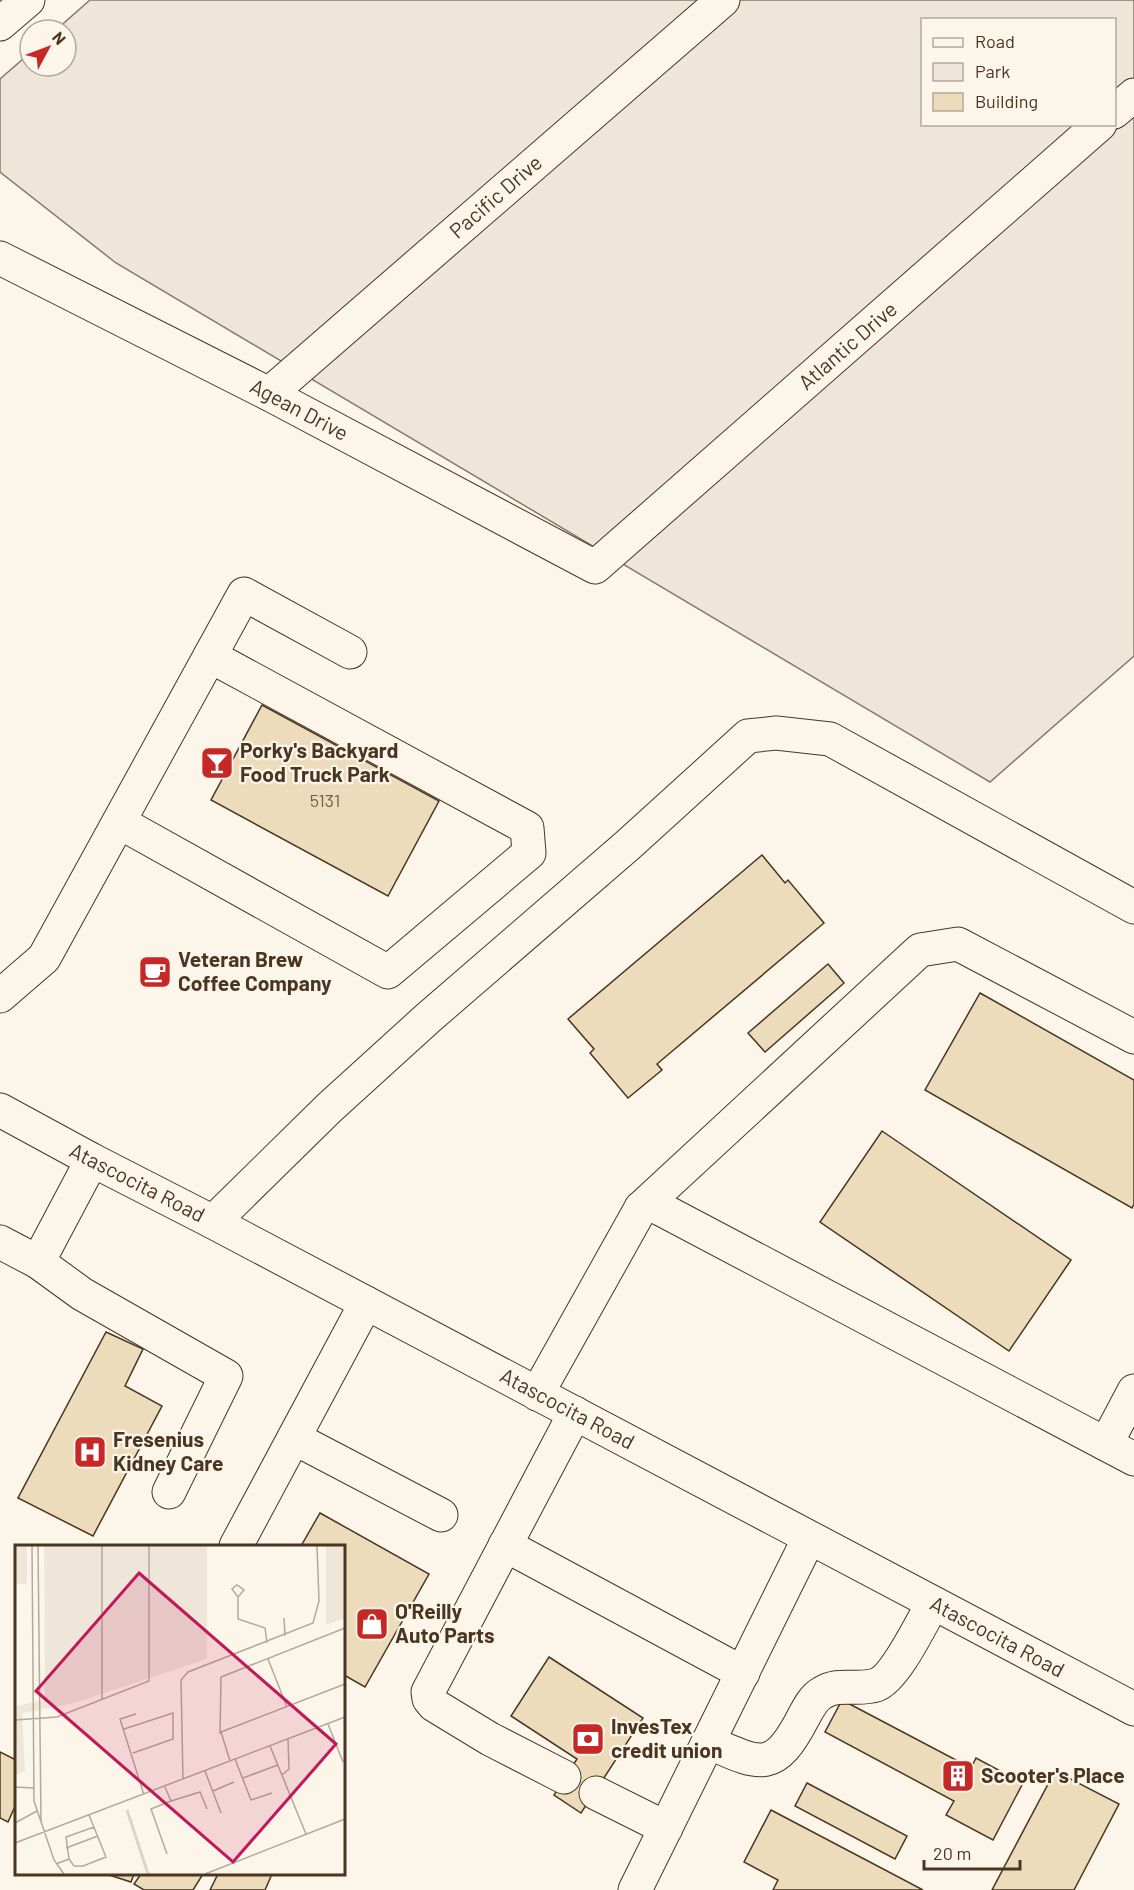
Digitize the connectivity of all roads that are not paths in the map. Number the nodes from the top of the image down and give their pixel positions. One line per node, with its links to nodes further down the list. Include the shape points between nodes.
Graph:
1 (28, 0): 3 (street)
2 (723, 0): 8 (street, Pacific Drive)
3 (0, 24)
4 (1134, 95): 5 (street)
5 (1116, 110)
6 (1098, 126): 9 (street, Atlantic Drive)
7 (0, 258): 8 (street, Agean Drive)
8 (269, 394): 9 (street, Agean Drive)
9 (595, 567)
10 (350, 652): 11 (street, via 244,594)
11 (210, 656): 12 (street); 12 (street, via 527,828 529,853 388,972)
12 (119, 822): 14 (street, via 44,958)
13 (1134, 907): 19 (street, via 830,739 776,733 748,736 428,1018)
14 (0, 996)
15 (1134, 1037): 18 (street, via 958,944 920,950)
16 (0, 1110): 17 (street, Atascocita Road)
17 (92, 1160): 19 (street, Atascocita Road); 21 (street)
18 (641, 1208): 24 (street); 27 (street, via 655,1206)
19 (213, 1222): 22 (street, Atascocita Road)
20 (0, 1242): 21 (street)
21 (38, 1262): 28 (street, via 82,1294 226,1376)
22 (366, 1303): 24 (street, Atascocita Road); 26 (street)
23 (1134, 1391): 27 (street)
24 (537, 1394): 25 (street, Atascocita Road)
25 (575, 1413): 30 (street, Atascocita Road); 32 (street)
26 (294, 1438): 29 (street); 31 (street)
27 (1120, 1451)
28 (169, 1492)
29 (441, 1515)
30 (809, 1538): 33 (street, Atascocita Road); 34 (street)
31 (237, 1545)
32 (505, 1545): 34 (street); 37 (street, via 428,1692 429,1699 490,1739)
33 (933, 1603): 35 (street, Atascocita Road); 36 (street, via 893,1671 878,1685 836,1687 821,1693 788,1746 776,1757 762,1762)
34 (743, 1673): 36 (street)
35 (1134, 1709)
36 (708, 1742): 39 (street)
37 (564, 1777)
38 (596, 1793): 39 (street)
39 (666, 1828): 40 (street)
40 (636, 1890)

